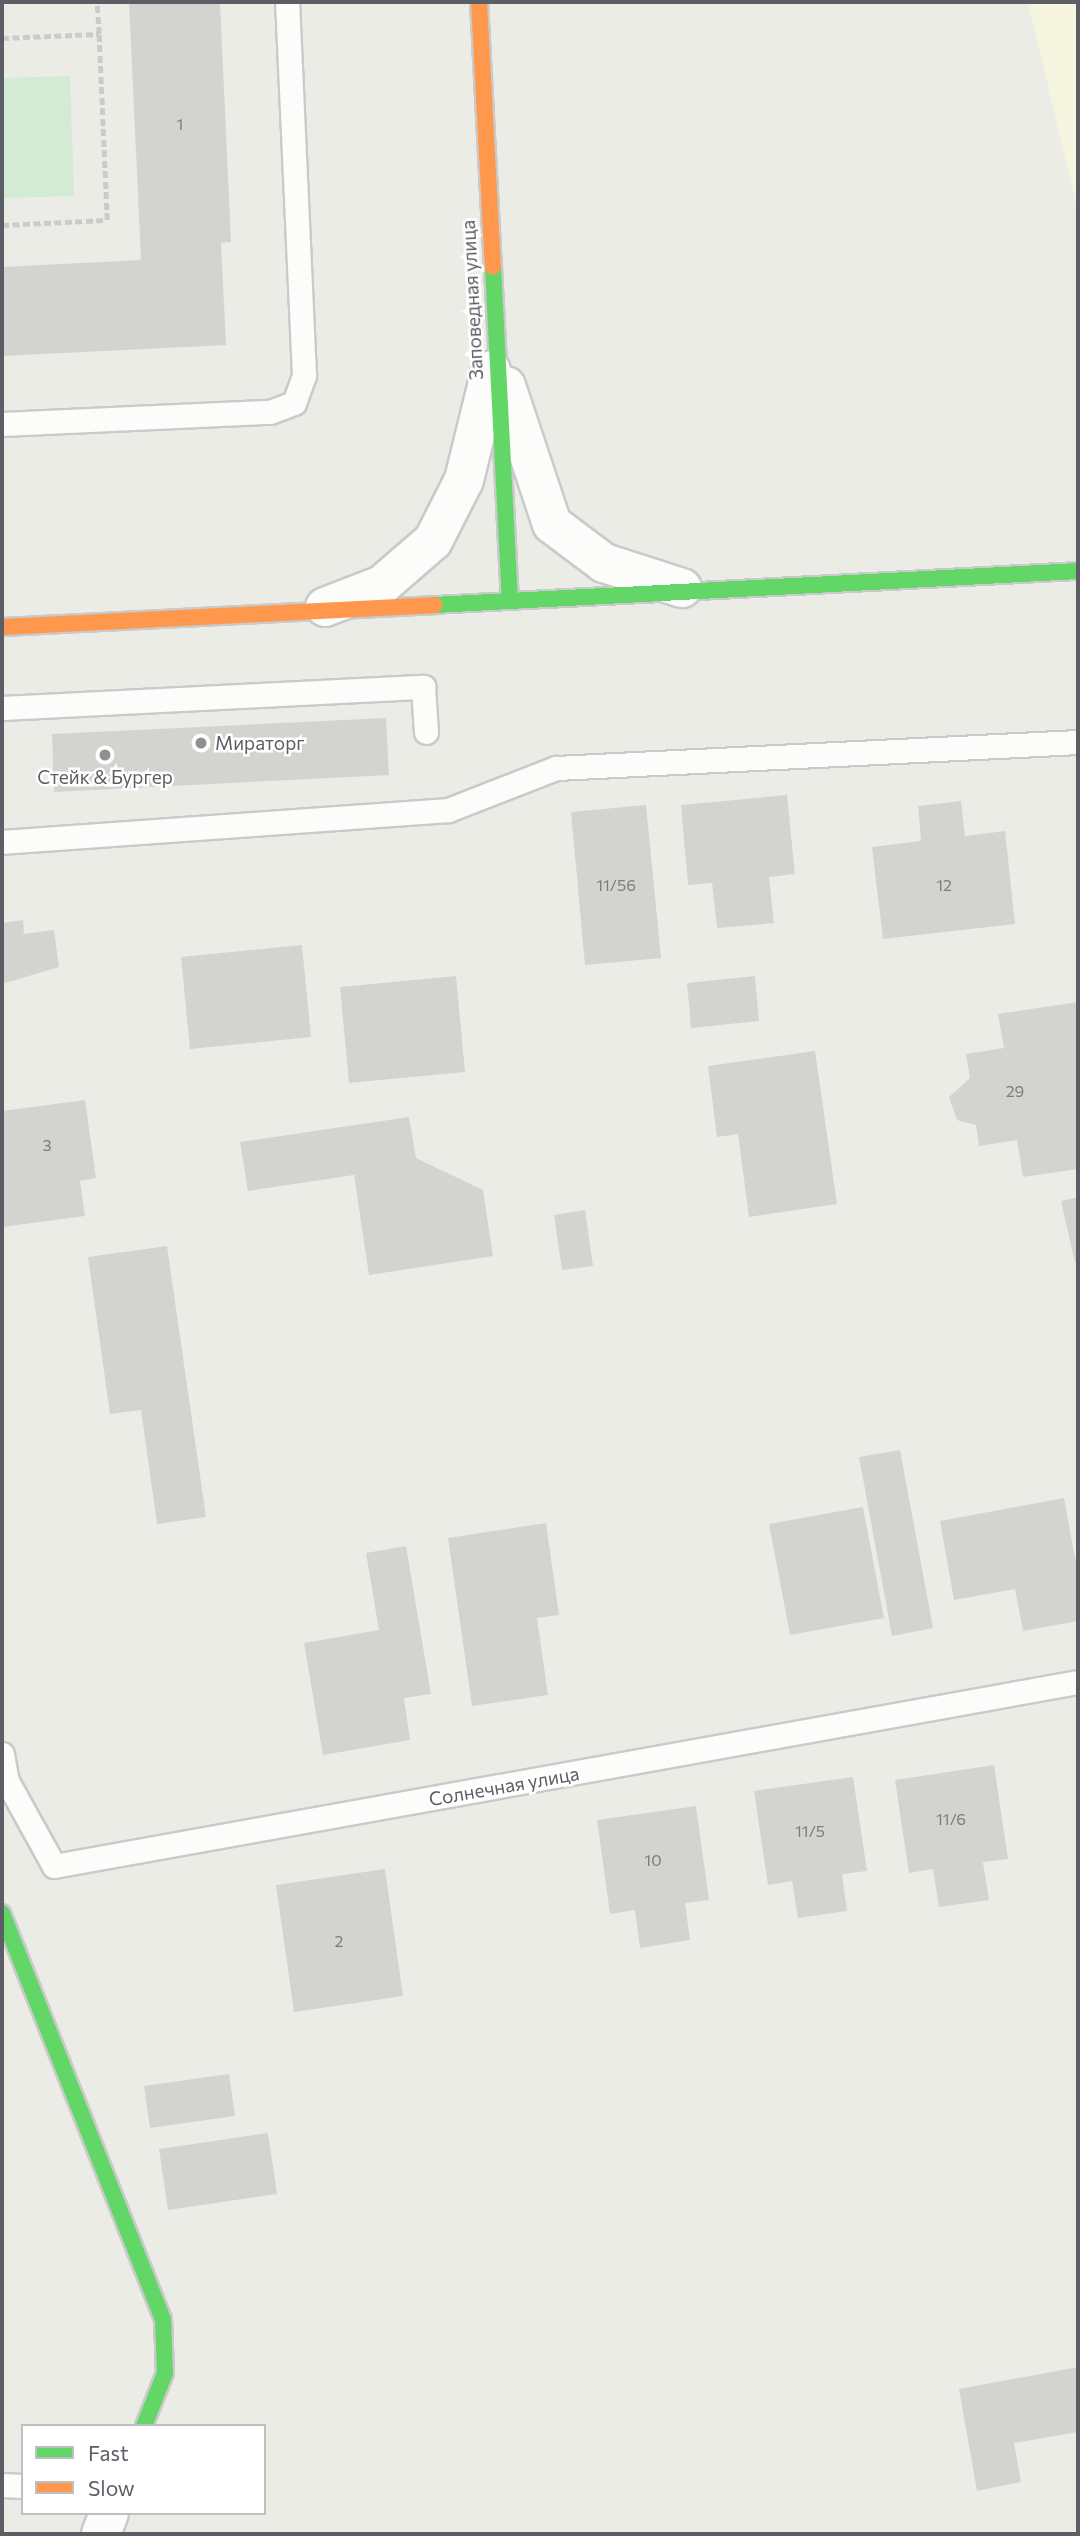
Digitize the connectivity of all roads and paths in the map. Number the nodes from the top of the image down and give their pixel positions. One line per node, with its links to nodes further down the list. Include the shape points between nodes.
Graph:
1 (97, 2): 4 (path)
2 (287, 2): 8 (lane, via 304,375 294,402 270,412)
3 (479, 2): 7 (street, Заповедная улица)
4 (99, 34): 5 (path); 6 (path, via 107,220)
5 (2, 38)
6 (2, 225)
7 (495, 347): 10 (street, via 552,524 604,564); 11 (street, Заповедная улица); 12 (street, via 464,480 439,532 382,585)
8 (2, 424)
9 (1078, 570): 10 (street)
10 (682, 588): 11 (street)
11 (510, 597): 12 (street)
12 (322, 608): 13 (street)
13 (2, 626)
14 (2, 708): 15 (lane, via 423,687)
15 (426, 732)
16 (1078, 742): 17 (lane, via 556,768 448,810)
17 (2, 842)
18 (1078, 1682): 19 (lane, Солнечная улица, via 54,1866 7,1781)
19 (2, 1754)
20 (2, 1913): 21 (street, via 163,2319 165,2373)
21 (145, 2424)
22 (2, 2485): 23 (lane)
23 (21, 2486)
24 (108, 2515): 25 (street)
25 (101, 2534)

